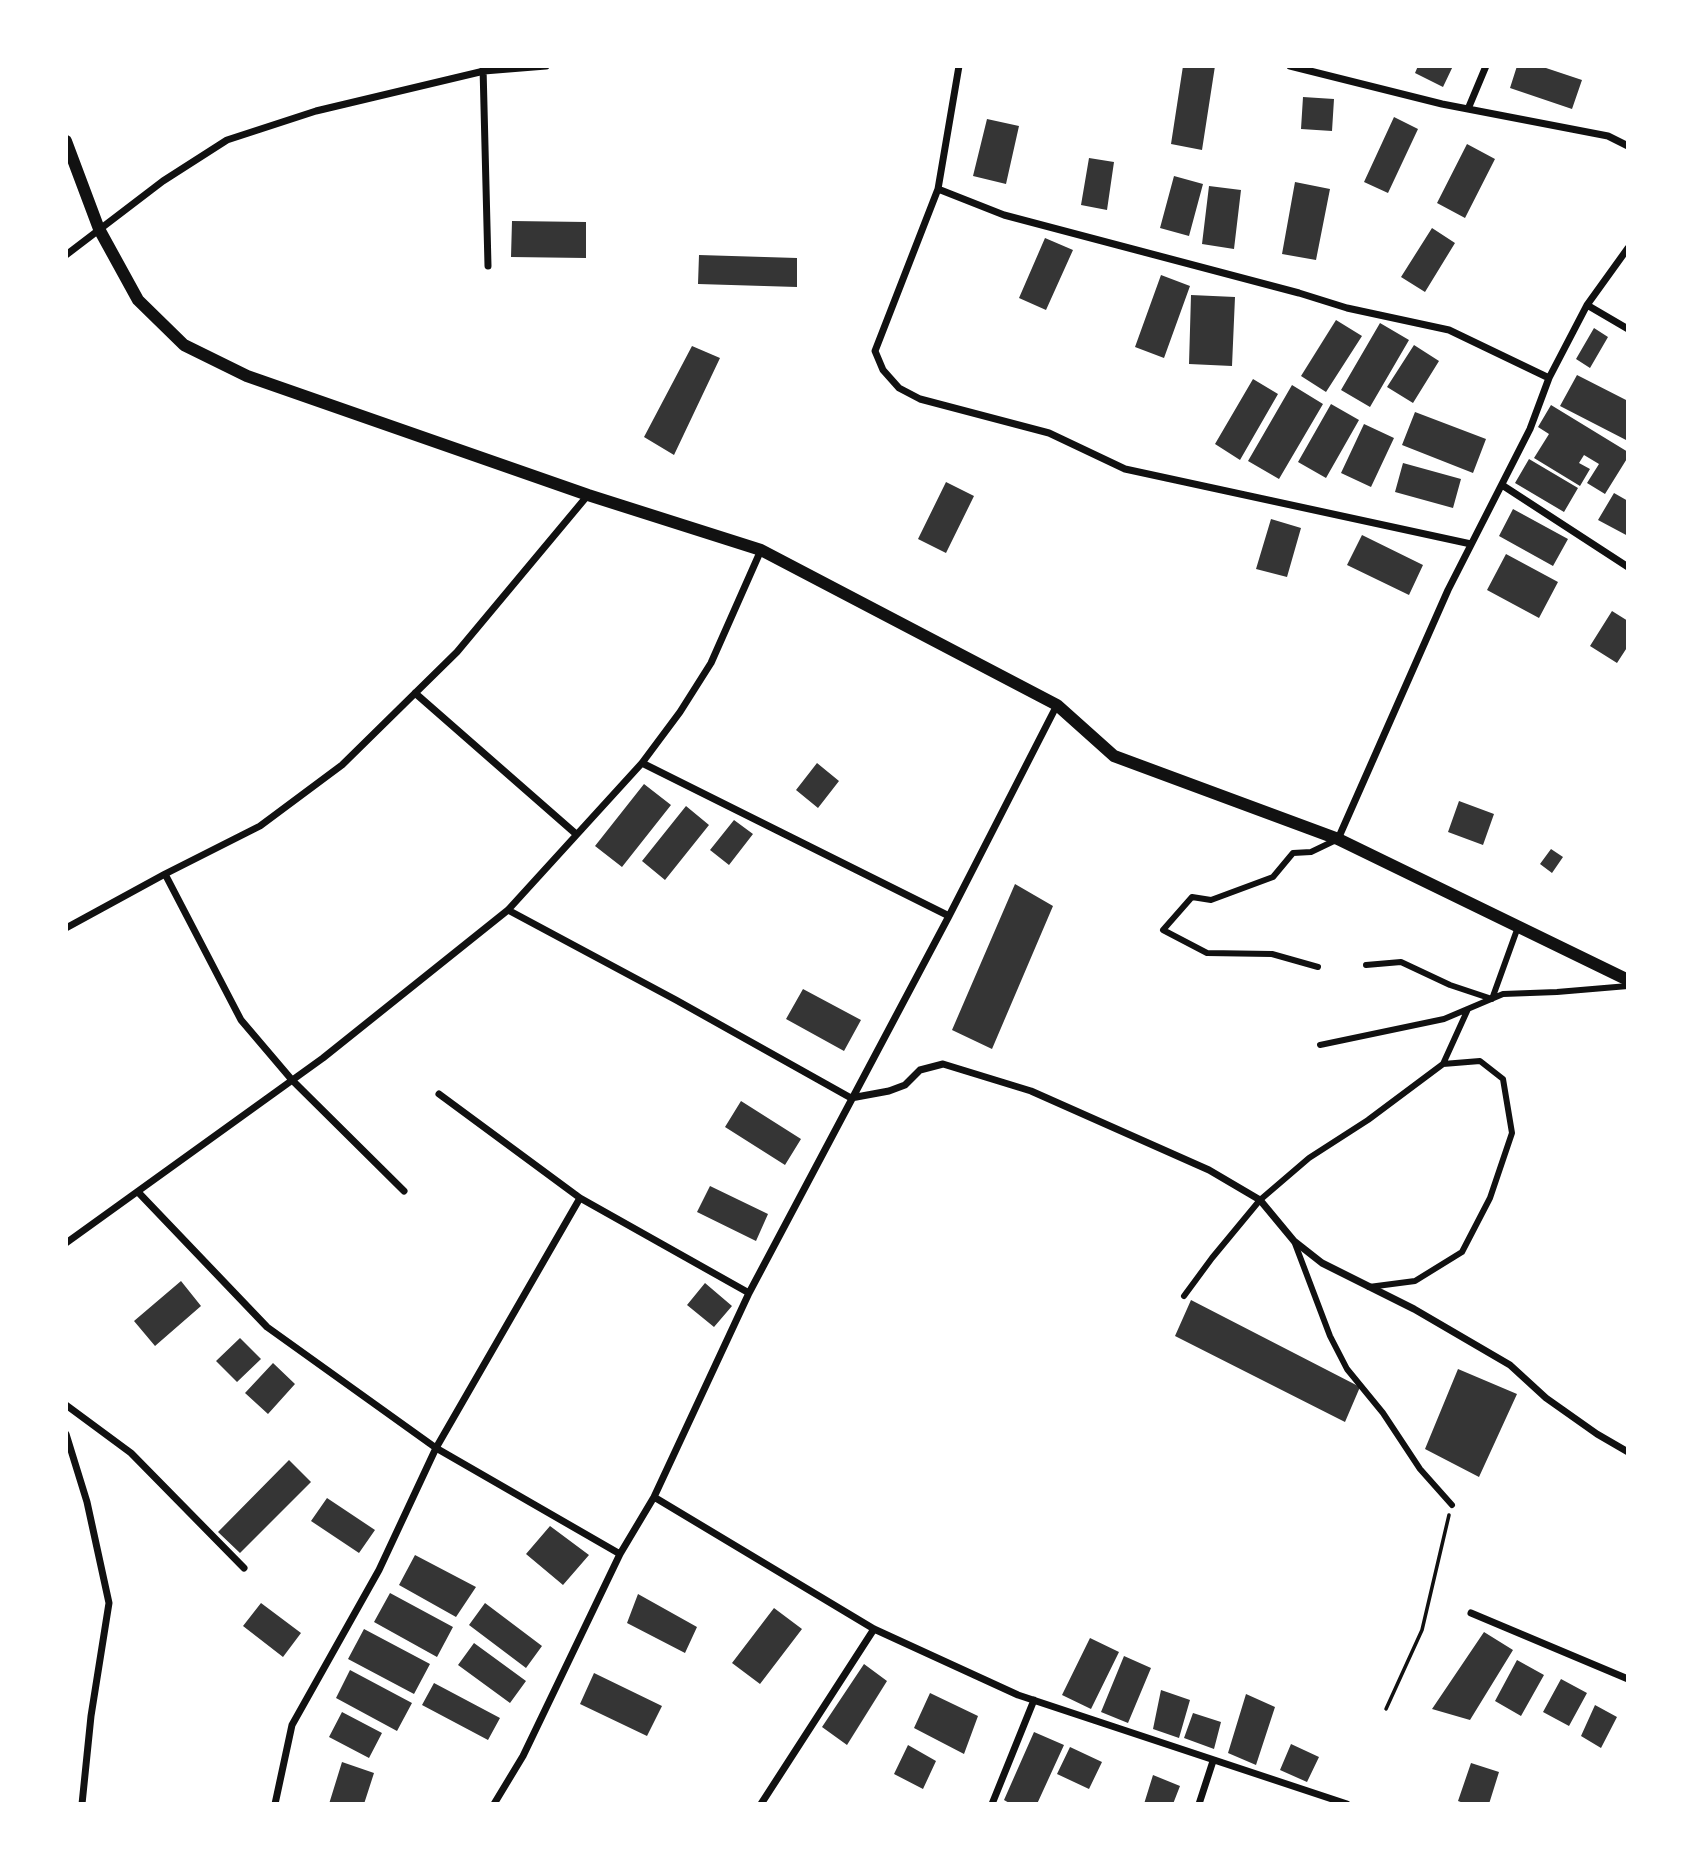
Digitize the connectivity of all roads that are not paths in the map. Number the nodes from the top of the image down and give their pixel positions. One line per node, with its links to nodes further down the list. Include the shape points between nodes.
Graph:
1 (546, 66): 5 (street)
2 (959, 66): 9 (street)
3 (1290, 66): 6 (street)
4 (1486, 66): 6 (street)
5 (483, 69): 10 (street, via 316,111 227,140); 13 (street)
6 (1468, 109): 8 (street, via 1608,136)
7 (66, 141): 10 (street)
8 (1628, 146)
9 (938, 189): 16 (street, via 1018,219 1347,308 1449,330); 19 (street, via 875,351 883,370 899,388 920,399 1049,433 1125,469)
10 (99, 229): 12 (street); 18 (street, via 138,300 184,345 247,376)
11 (1628, 248): 14 (street)
12 (66, 255)
13 (488, 266)
14 (1587, 304): 15 (street); 16 (street)
15 (1628, 329)
16 (1549, 378): 17 (street)
17 (1502, 485): 19 (street); 21 (street)
18 (588, 495): 20 (street); 22 (street, via 457,652)
19 (1471, 544): 26 (street)
20 (761, 550): 23 (street); 24 (street, via 711,663)
21 (1628, 567)
22 (415, 693): 25 (street); 27 (street, via 342,765 260,826)
23 (1057, 705): 26 (street, via 1114,756); 29 (street)
24 (642, 763): 25 (street); 29 (street)
25 (576, 834): 28 (street)
26 (1338, 839): 30 (street); 33 (street, via 1311,852 1293,853 1273,877 1211,900 1192,897 1163,930 1208,953 1272,954)
27 (165, 874): 31 (street); 39 (street, via 241,1020)
28 (508, 910): 39 (street); 41 (street)
29 (949, 916): 41 (street)
30 (1518, 927): 34 (street); 35 (street)
31 (66, 928)
32 (1366, 965): 35 (street, via 1401,962)
33 (1318, 967)
34 (1628, 983): 35 (street, via 1503,994)
35 (1492, 999): 36 (street)
36 (1468, 1009): 37 (street, via 1444,1019); 38 (street)
37 (1320, 1045)
38 (1443, 1063): 45 (street, via 1368,1121 1309,1158); 48 (street, via 1480,1060 1503,1079 1512,1133 1490,1198 1462,1252 1415,1281)
39 (292, 1080): 42 (street); 43 (street)
40 (439, 1094): 44 (street)
41 (851, 1098): 45 (street, via 889,1091 905,1085 920,1070 943,1064 1031,1091 1209,1170); 49 (street)
42 (404, 1191)
43 (138, 1192): 47 (street); 53 (street, via 267,1327)
44 (580, 1198): 49 (street); 53 (street)
45 (1260, 1200): 46 (street); 50 (street)
46 (1294, 1241): 48 (street, via 1322,1263); 56 (street, via 1347,1369)
47 (66, 1243)
48 (1369, 1287): 54 (street, via 1510,1365 1546,1398)
49 (749, 1293): 55 (street)
50 (1184, 1296)
51 (66, 1405): 58 (street, via 131,1453)
52 (66, 1434): 64 (street, via 87,1502 109,1603)
53 (436, 1448): 57 (street); 65 (street, via 379,1570 292,1725)
54 (1628, 1452)
55 (654, 1497): 57 (street); 60 (street)
56 (1452, 1505)
57 (620, 1554): 66 (street, via 523,1756)
58 (244, 1568)
59 (1472, 1613): 61 (street)
60 (874, 1629): 62 (street); 67 (street)
61 (1628, 1679)
62 (1034, 1700): 63 (street); 68 (street)
63 (1213, 1761): 69 (street); 70 (street)
64 (82, 1804)
65 (275, 1804)
66 (494, 1804)
67 (761, 1804)
68 (992, 1804)
69 (1199, 1804)
70 (1347, 1804)

